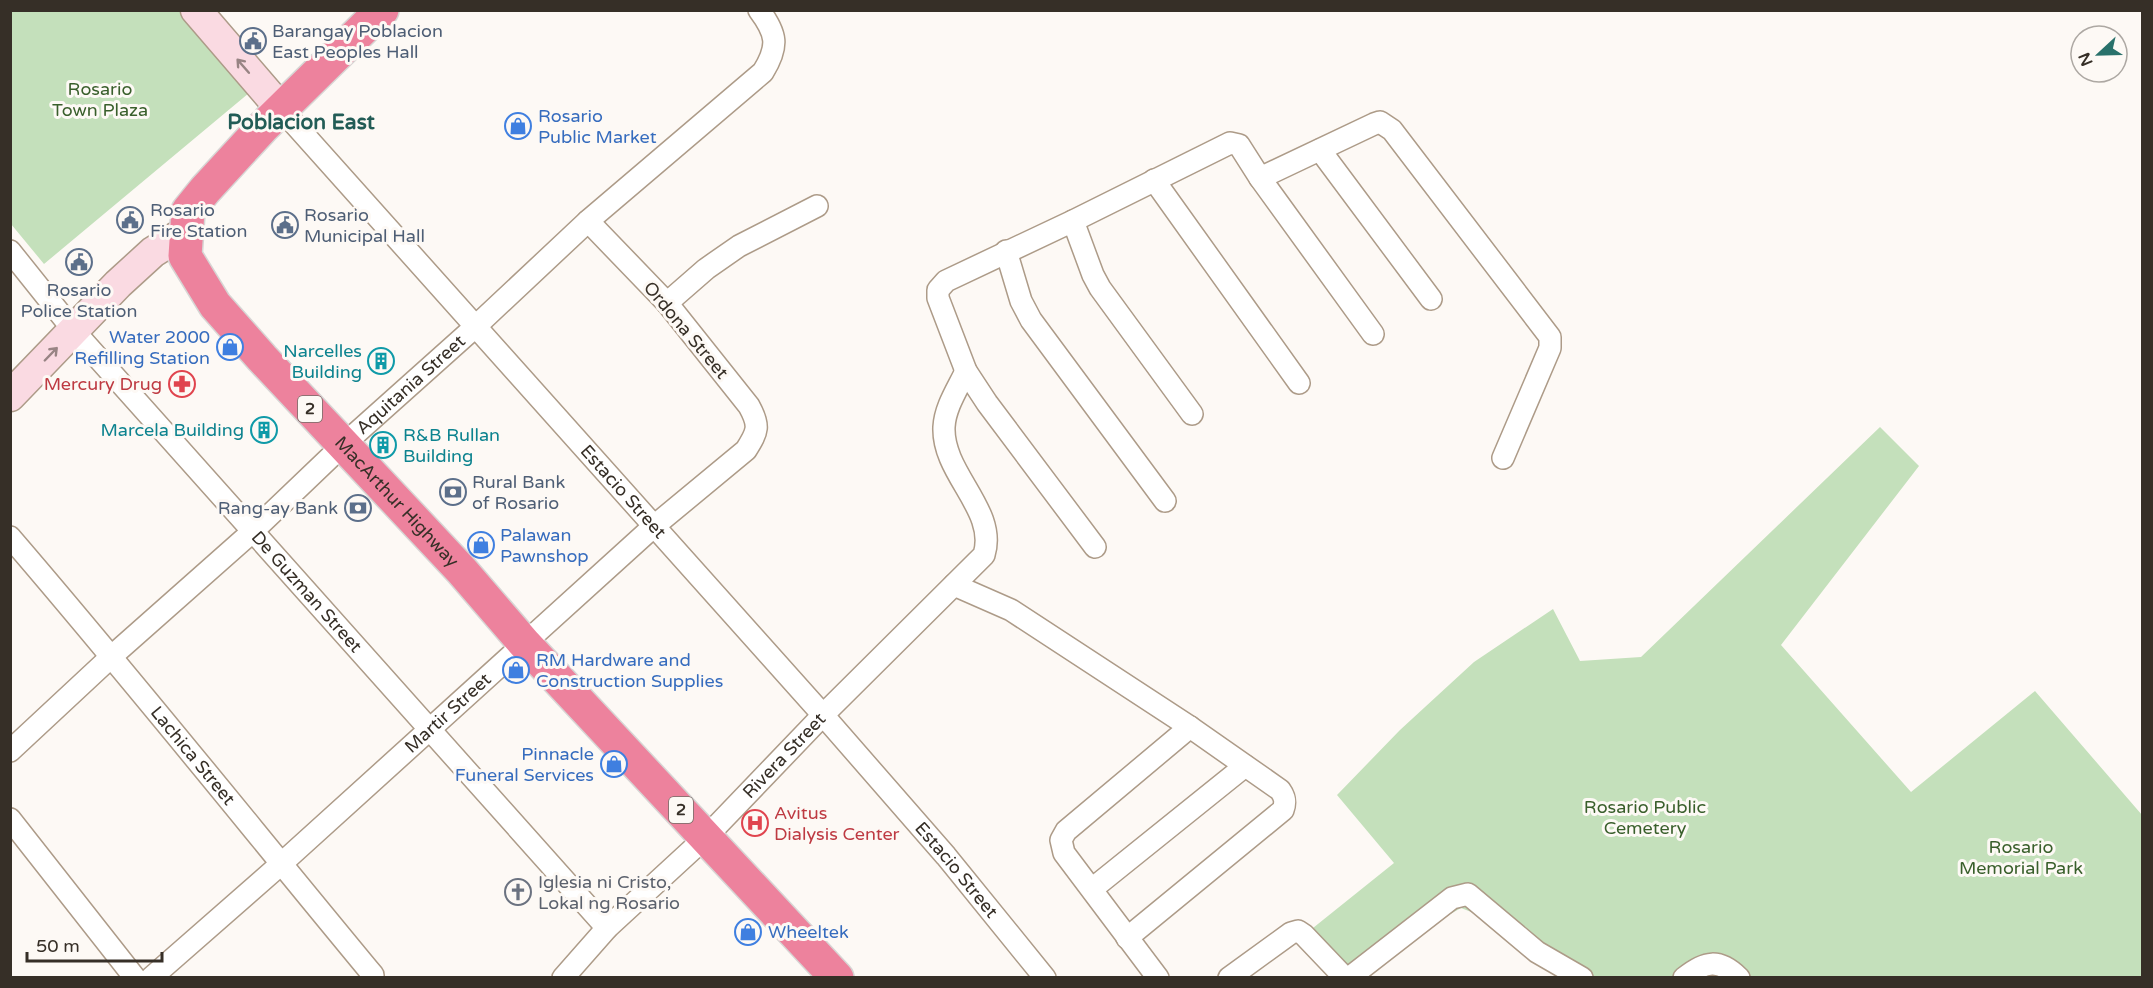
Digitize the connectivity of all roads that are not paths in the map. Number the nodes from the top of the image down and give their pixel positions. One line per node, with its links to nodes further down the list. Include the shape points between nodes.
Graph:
1 (196, 10): 4 (main road, Estacio Street, one-way to 1)
2 (382, 10): 4 (highway, MacArthur Highway / 2)
3 (759, 10): 9 (street, Aquitania Street, via 772,29 774,44 773,56 763,72)
4 (282, 110): 11 (highway, MacArthur Highway / 2, via 188,211); 16 (street, Estacio Street)
5 (1320, 150): 6 (street); 14 (street); 25 (street, via 1380,122 1392,129 1547,332 1550,348)
6 (1260, 178): 7 (street, via 1239,145 1233,143); 18 (street)
7 (1154, 180): 10 (street); 20 (street)
8 (817, 206): 15 (street, via 732,251)
9 (588, 221): 15 (street, Ordona Street); 16 (street, Aquitania Street)
10 (1073, 221): 13 (street); 22 (street, via 1100,288)
11 (185, 232): 17 (main road, via 153,252); 23 (highway, MacArthur Highway / 2, via 185,256 215,305)
12 (10, 250): 17 (street, De Guzman Street)
13 (1006, 250): 19 (street, via 946,280 938,290); 26 (street, via 1021,302 1031,320)
14 (1431, 300)
15 (667, 303): 24 (street, Ordona Street, via 749,406 757,426)
16 (476, 327): 23 (street, Aquitania Street); 27 (street, Estacio Street)
17 (74, 331): 21 (main road, one-way to 17); 28 (street, De Guzman Street)
18 (1373, 334)
19 (966, 371): 30 (street); 31 (street, Rivera Street, via 946,414 944,442 980,513 987,544 984,555)
20 (1299, 383)
21 (10, 396)
22 (1192, 414)
23 (343, 445): 28 (street, Aquitania Street); 32 (highway, MacArthur Highway / 2)
24 (746, 450): 27 (street, Martir Street)
25 (1503, 458)
26 (1165, 501)
27 (653, 527): 32 (street, Martir Street); 34 (street, Estacio Street)
28 (252, 532): 33 (street, Aquitania Street); 36 (street, De Guzman Street)
29 (10, 537): 33 (street, Lachica Street)
30 (1095, 547)
31 (954, 585): 34 (street, Rivera Street); 35 (street, via 1011,610)
32 (524, 643): 36 (street, Martir Street); 40 (highway, MacArthur Highway / 2)
33 (112, 656): 37 (street, Aquitania Street); 41 (street, Lachica Street)
34 (823, 716): 40 (street, Rivera Street); 50 (street, Estacio Street)
35 (1191, 727): 38 (street); 42 (street, via 1063,835 1064,853)
36 (431, 729): 41 (street, Martir Street); 43 (street, De Guzman Street)
37 (10, 751)
38 (1245, 766): 42 (street); 44 (street, via 1280,790 1285,800 1283,810)
39 (10, 819): 46 (street)
40 (707, 837): 43 (street, Rivera Street); 49 (highway, MacArthur Highway / 2)
41 (281, 864): 45 (street, Lachica Street); 47 (street, Martir Street)
42 (1092, 890): 44 (street)
43 (607, 928): 48 (street, Rivera Street)
44 (1127, 938): 51 (street)
45 (373, 975)
46 (135, 978)
47 (151, 978)
48 (563, 978)
49 (837, 978)
50 (1046, 978)
51 (1158, 978)
52 (1229, 978): 53 (street, via 1298,931)
53 (1347, 978): 54 (street, via 1452,898 1467,894 1537,952)
54 (1582, 978)
55 (1684, 978): 56 (street, via 1711,963 1730,968)
56 (1739, 978)

